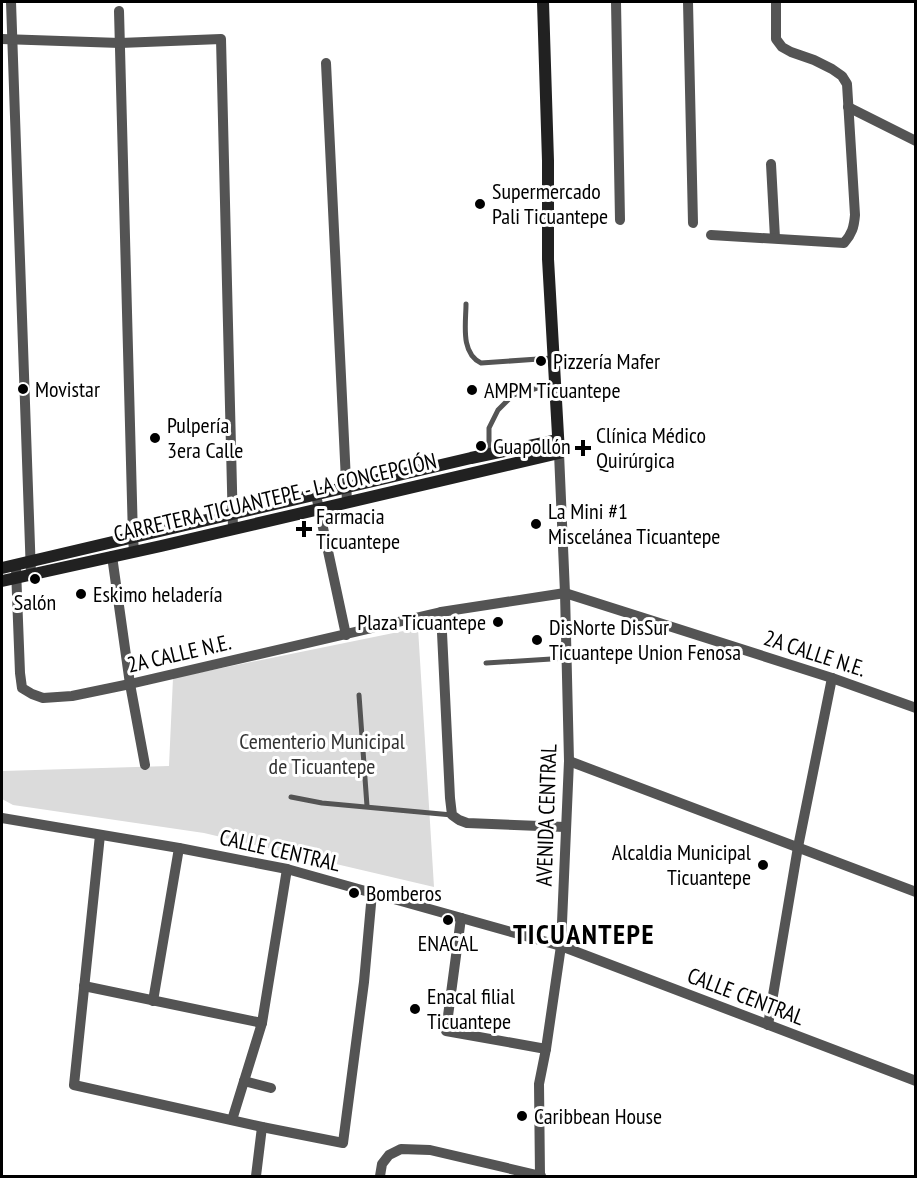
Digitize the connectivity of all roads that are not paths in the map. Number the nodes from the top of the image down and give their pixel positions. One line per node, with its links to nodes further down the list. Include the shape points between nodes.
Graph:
1 (10, 2): 7 (street)
2 (543, 2): 18 (main road)
3 (615, 2): 13 (street)
4 (688, 2): 14 (street)
5 (776, 2): 10 (street, via 776,39 791,52 842,76 847,84)
6 (119, 11): 8 (street)
7 (7, 39): 8 (street); 32 (street)
8 (120, 43): 27 (street, via 221,39); 29 (street)
9 (326, 63): 23 (street)
10 (848, 107): 11 (street); 16 (street, via 855,215 850,237 844,243)
11 (915, 141)
12 (771, 164): 16 (street)
13 (620, 220)
14 (693, 224)
15 (711, 235): 16 (street)
16 (775, 238)
17 (466, 304): 18 (lane, via 466,344 474,359 481,363)
18 (553, 358): 19 (main road)
19 (555, 383): 20 (main road); 22 (lane, via 513,395 498,410 489,428)
20 (558, 440): 21 (main road); 22 (main road, CARRETERA TICUANTEPE - LA CONCEPCIÓN)
21 (559, 453): 25 (main road, CARRETERA TICUANTEPE - LA CONCEPCIÓN); 37 (street, AVENIDA CENTRAL)
22 (489, 455): 23 (main road, CARRETERA TICUANTEPE - LA CONCEPCIÓN)
23 (347, 488): 24 (main road, CARRETERA TICUANTEPE - LA CONCEPCIÓN); 25 (street)
24 (316, 495): 26 (street); 27 (main road, CARRETERA TICUANTEPE - LA CONCEPCIÓN)
25 (347, 502): 26 (main road, CARRETERA TICUANTEPE - LA CONCEPCIÓN)
26 (318, 509): 28 (main road, CARRETERA TICUANTEPE - LA CONCEPCIÓN); 39 (street)
27 (233, 514): 28 (street); 29 (main road, CARRETERA TICUANTEPE - LA CONCEPCIÓN)
28 (233, 529): 30 (main road, CARRETERA TICUANTEPE - LA CONCEPCIÓN)
29 (133, 538): 30 (street); 32 (main road, CARRETERA TICUANTEPE - LA CONCEPCIÓN)
30 (134, 551): 31 (main road, CARRETERA TICUANTEPE - LA CONCEPCIÓN)
31 (112, 556): 35 (main road, CARRETERA TICUANTEPE - LA CONCEPCIÓN); 43 (street)
32 (30, 562): 34 (main road, CARRETERA TICUANTEPE - LA CONCEPCIÓN); 35 (street)
33 (2, 568): 34 (main road, CARRETERA TICUANTEPE - LA CONCEPCIÓN)
34 (16, 571): 35 (main road, CARRETERA TICUANTEPE - LA CONCEPCIÓN); 36 (main road, CARRETERA TICUANTEPE - LA CONCEPCIÓN); 43 (street, 2A CALLE N.E., via 22,688 43,698)
35 (31, 575)
36 (2, 581)
37 (565, 593): 38 (street, 2A CALLE N.E.); 40 (street, AVENIDA CENTRAL); 42 (street, 2A CALLE N.E.)
38 (441, 612): 39 (street, 2A CALLE N.E.); 50 (street)
39 (346, 635): 43 (street, 2A CALLE N.E.)
40 (567, 658): 41 (lane); 46 (street, AVENIDA CENTRAL)
41 (486, 663)
42 (832, 678): 45 (street, 2A CALLE N.E.); 54 (street)
43 (130, 684): 47 (street)
44 (359, 695): 49 (lane)
45 (915, 708)
46 (569, 761): 52 (street, AVENIDA CENTRAL); 54 (street)
47 (145, 765)
48 (291, 797): 49 (lane)
49 (368, 806): 50 (lane)
50 (452, 815): 52 (street, via 467,823)
51 (2, 818): 53 (street, CALLE CENTRAL)
52 (565, 827): 60 (street, AVENIDA CENTRAL)
53 (100, 835): 55 (street, CALLE CENTRAL); 61 (street)
54 (798, 847): 57 (street); 64 (street)
55 (179, 848): 56 (street, CALLE CENTRAL); 62 (street)
56 (287, 869): 58 (street, CALLE CENTRAL); 63 (street)
57 (915, 892)
58 (372, 893): 59 (street, CALLE CENTRAL); 70 (street, via 343,1143)
59 (461, 918): 60 (street, CALLE CENTRAL); 65 (street, via 446,1031)
60 (561, 946): 64 (street, CALLE CENTRAL); 65 (street, AVENIDA CENTRAL)
61 (84, 986): 62 (street); 69 (street, via 74,1085)
62 (153, 1000): 63 (street)
63 (261, 1023): 66 (street)
64 (768, 1025): 67 (street, CALLE CENTRAL)
65 (546, 1049): 73 (street, AVENIDA CENTRAL, via 539,1084)
66 (244, 1081): 68 (street); 69 (street)
67 (915, 1081)
68 (271, 1088)
69 (232, 1120): 70 (street)
70 (262, 1127): 71 (street)
71 (256, 1176)
72 (380, 1176): 73 (street, via 389,1155 401,1149 429,1150)
73 (540, 1176)

